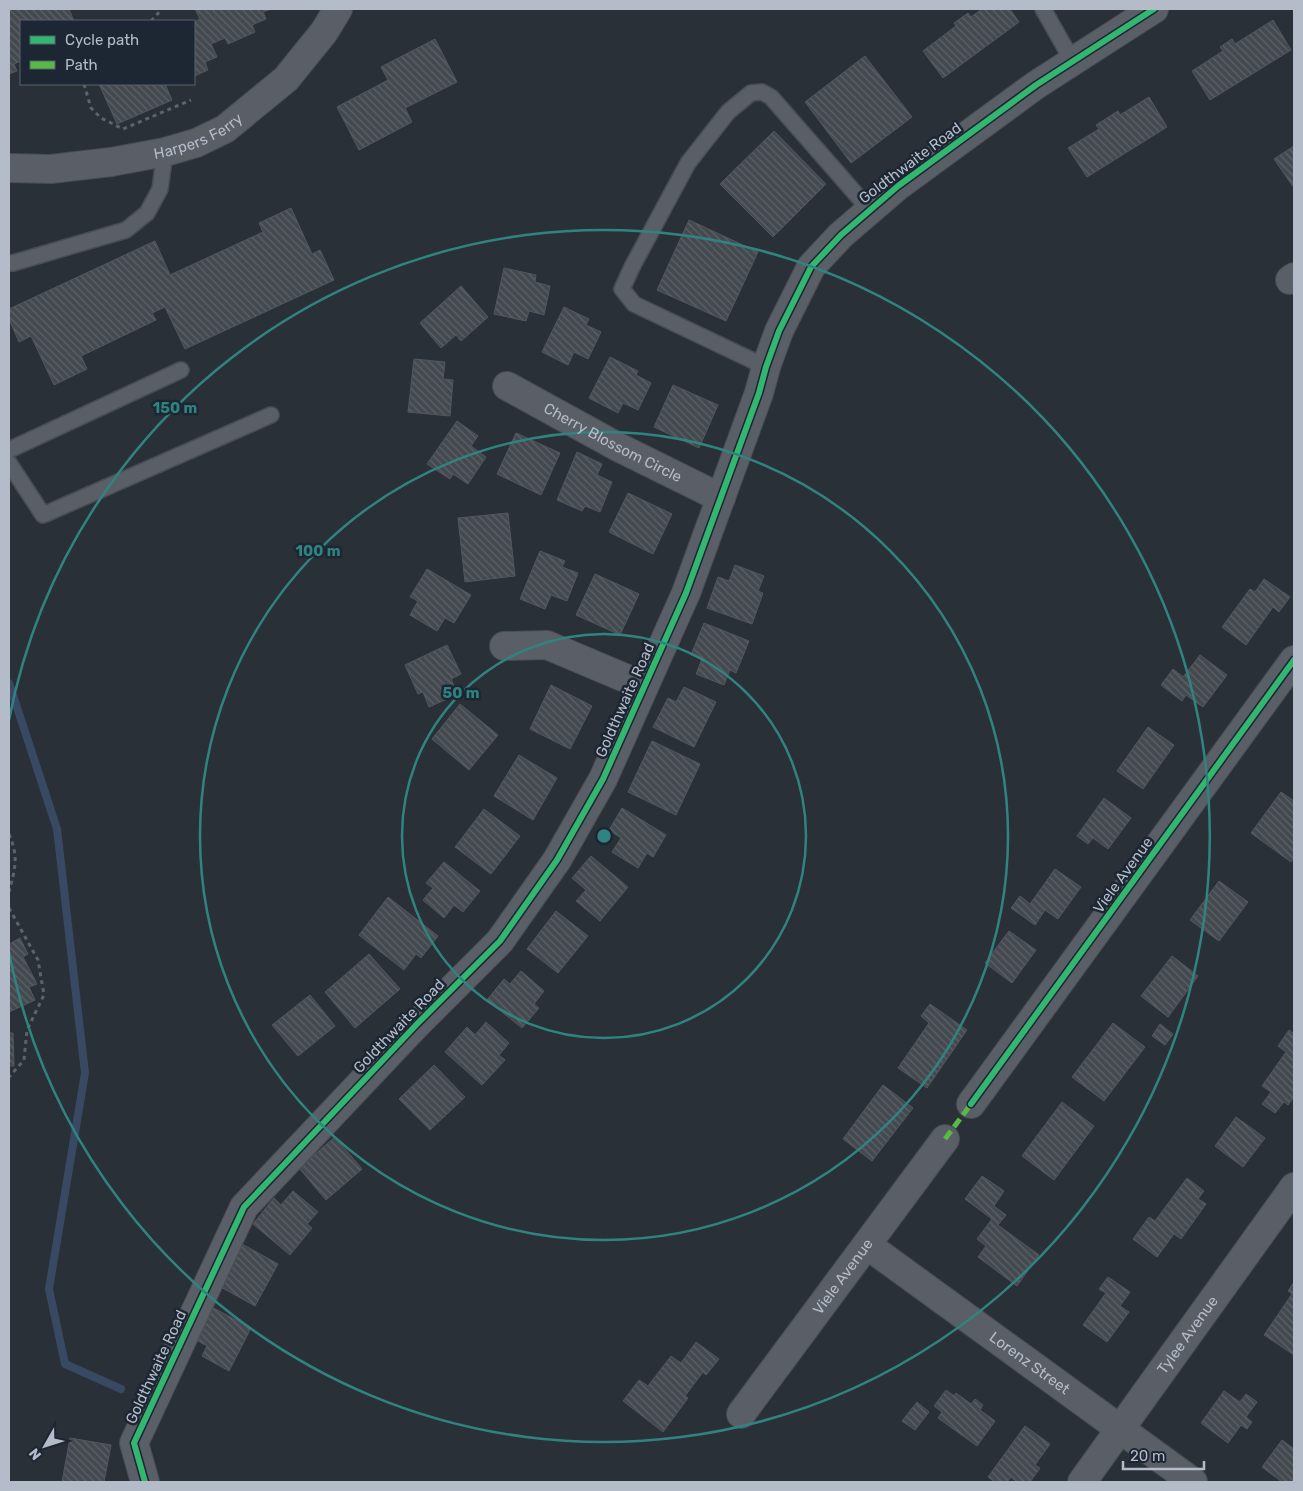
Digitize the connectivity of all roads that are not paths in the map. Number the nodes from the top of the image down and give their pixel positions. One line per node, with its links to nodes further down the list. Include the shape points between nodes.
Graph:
1 (338, 9): 5 (street, Harpers Ferry, via 286,79 266,96 224,129)
2 (1043, 9): 4 (lane)
3 (1154, 9): 4 (street, Goldthwaite Road)
4 (1072, 60): 7 (street, Goldthwaite Road)
5 (165, 152): 6 (street, Harpers Ferry, via 50,169); 8 (lane, via 160,189 148,213 126,230)
6 (9, 168)
7 (869, 209): 9 (street, Goldthwaite Road, via 811,267 779,331); 9 (lane, via 771,97 762,92 751,93 728,112 688,163 622,289 634,304)
8 (9, 263)
9 (766, 367): 15 (street, Goldthwaite Road)
10 (181, 370): 13 (lane)
11 (507, 386): 15 (street, Cherry Blossom Circle)
12 (271, 416): 14 (lane, via 43,515)
13 (9, 450)
14 (9, 463)
15 (720, 498): 18 (street, Goldthwaite Road, via 686,593)
16 (504, 646): 18 (street, via 547,645)
17 (1294, 660): 19 (street, Viele Avenue)
18 (644, 686): 25 (street, Goldthwaite Road, via 604,779 557,860 500,941 244,1207 134,1443)
19 (971, 1104)
20 (945, 1139): 22 (street, Viele Avenue)
21 (1294, 1187): 24 (street, Tylee Avenue)
22 (867, 1246): 23 (street, Viele Avenue); 24 (street, Lorenz Street)
23 (741, 1414)
24 (1120, 1430): 26 (street, Tylee Avenue); 27 (street, Lorenz Street)
25 (145, 1482)
26 (1082, 1482)
27 (1193, 1482)

